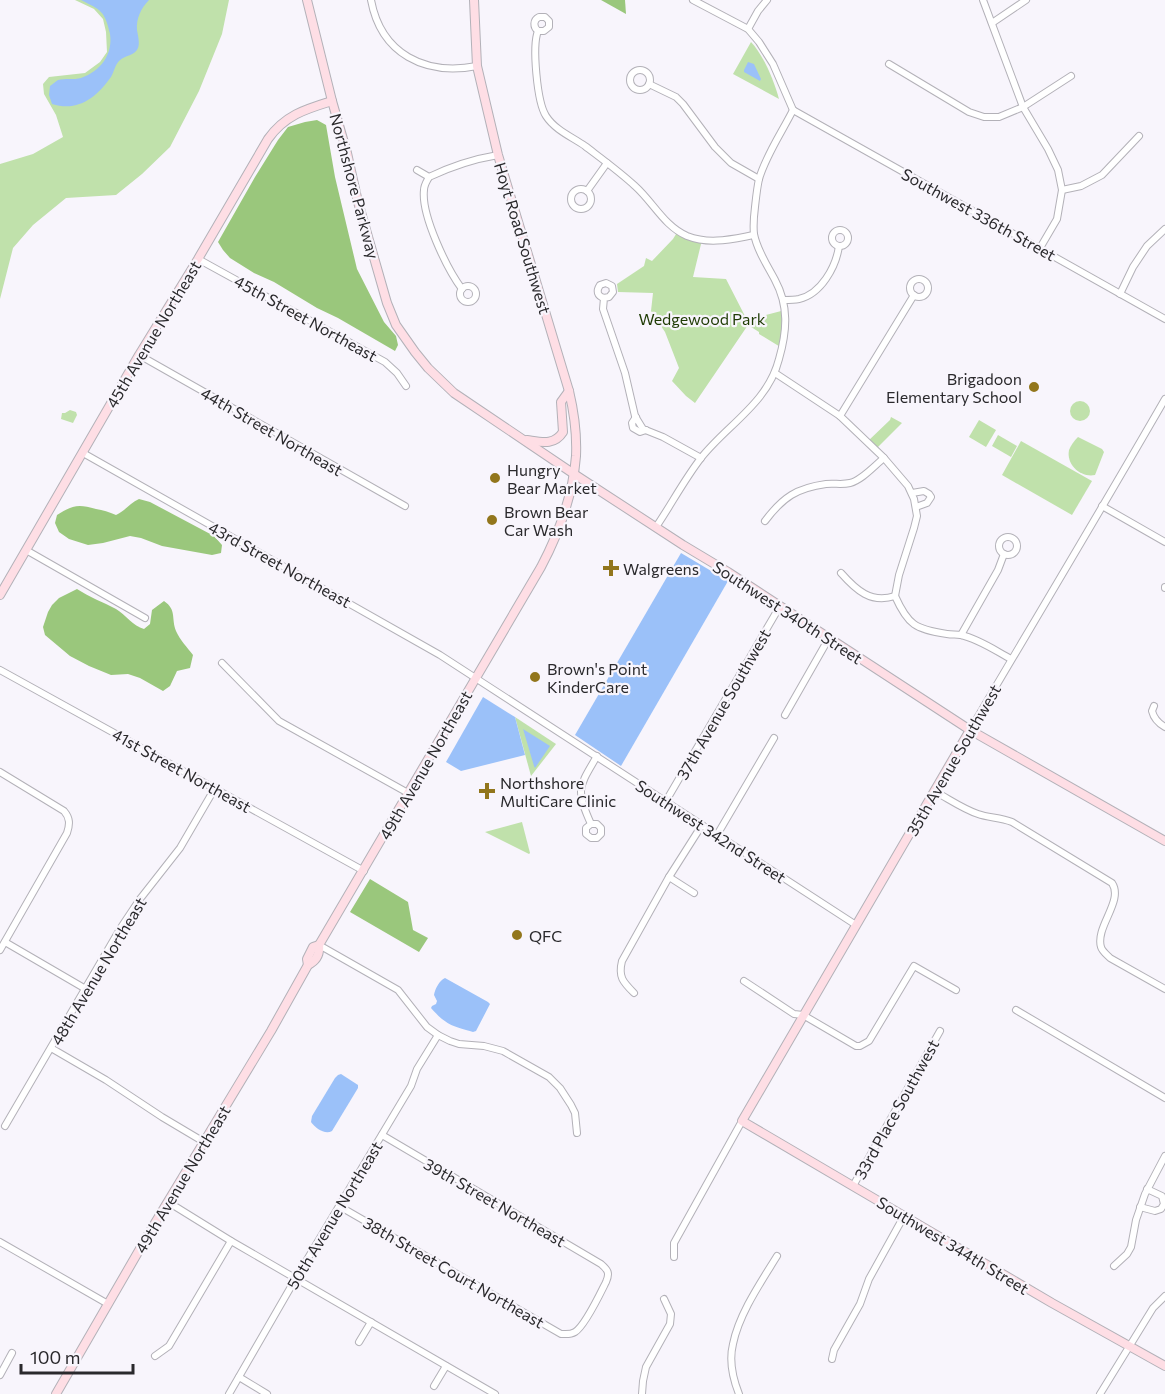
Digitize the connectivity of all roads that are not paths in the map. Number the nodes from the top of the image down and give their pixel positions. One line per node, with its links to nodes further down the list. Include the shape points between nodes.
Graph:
1 (306, 0): 15 (main road, Northshore Parkway)
2 (370, 0): 12 (street, via 379,27 392,45 409,58 434,67)
3 (474, 0): 12 (main road, Hoyt Road Southwest)
4 (693, 0): 9 (street)
5 (767, 0): 9 (street)
6 (982, 0): 8 (street)
7 (1026, 0): 8 (street)
8 (992, 23): 16 (street)
9 (748, 29): 17 (street, via 773,64)
10 (538, 31): 20 (street, via 536,62 544,114)
11 (889, 64): 16 (street, via 984,117 999,117)
12 (477, 66): 19 (main road, Hoyt Road Southwest)
13 (1071, 76): 16 (street)
14 (649, 84): 23 (street, via 676,97 731,163)
15 (332, 101): 30 (main road, 45th Avenue Northeast, via 294,114 272,134); 38 (main road, Northshore Parkway, via 387,303 396,325)
16 (1023, 107): 24 (street, via 1058,170)
17 (793, 110): 23 (street); 29 (street, Southwest 336th Street)
18 (1139, 135): 24 (street, via 1102,175)
19 (498, 155): 22 (street, via 476,158); 41 (main road, Hoyt Road Southwest)
20 (606, 163): 25 (street); 27 (street, via 636,186 663,219 686,235 715,241)
21 (417, 170): 22 (street)
22 (429, 177): 31 (street, via 424,189 426,213)
23 (759, 179): 27 (street)
24 (1062, 190): 29 (street, via 1057,219)
25 (587, 191)
26 (1165, 229): 32 (street, via 1147,246)
27 (754, 235): 35 (street)
28 (839, 246): 35 (street, via 831,270 818,289 799,299)
29 (1040, 248): 32 (street, Southwest 336th Street)
30 (198, 259): 37 (main road, 45th Avenue Northeast); 40 (street, 45th Street Northeast, via 385,362)
31 (462, 289)
32 (1120, 294): 36 (street, Southwest 336th Street)
33 (914, 295): 43 (street)
34 (603, 298): 46 (street, via 603,309 643,429)
35 (784, 300): 39 (street, via 784,338)
36 (1165, 319)
37 (139, 355): 45 (main road, 45th Avenue Northeast); 50 (street, 44th Street Northeast)
38 (424, 364): 44 (main road, Southwest 340th Street, via 454,393)
39 (775, 373): 43 (street); 46 (street, via 754,405)
40 (406, 386)
41 (569, 391): 44 (main road, via 561,402 560,436 548,443); 48 (main road, Hoyt Road Southwest, via 575,429)
42 (1165, 399): 51 (street, 35th Avenue Southwest)
43 (840, 417): 47 (street)
44 (523, 440): 48 (main road, Southwest 340th Street)
45 (83, 453): 56 (main road, 45th Avenue Northeast); 68 (street, 43rd Street Northeast)
46 (701, 458): 54 (street)
47 (884, 458): 49 (street); 53 (street, via 850,483 800,490 785,498)
48 (574, 474): 54 (main road, Southwest 340th Street); 68 (main road, 49th Avenue Northeast, via 546,556)
49 (913, 496): 52 (street); 52 (street, via 924,490 930,495 927,503)
50 (405, 506)
51 (1102, 506): 55 (street); 65 (street, 35th Avenue Southwest)
52 (916, 507): 60 (street)
53 (765, 521)
54 (656, 527): 61 (main road, Southwest 340th Street)
55 (1165, 542)
56 (26, 550): 59 (main road, 45th Avenue Northeast); 62 (street)
57 (1004, 554): 63 (street)
58 (841, 573): 60 (street, via 866,594 880,599)
59 (0, 596)
60 (895, 596): 63 (street, via 903,614 923,630)
61 (780, 606): 64 (main road, Southwest 340th Street); 79 (street, 37th Avenue Southwest)
62 (145, 618)
63 (961, 635): 65 (street)
64 (829, 638): 70 (street); 72 (main road, Southwest 340th Street)
65 (1011, 659): 72 (street, 35th Avenue Southwest)
66 (222, 663): 78 (street, via 279,721)
67 (0, 670): 76 (street, 41st Street Northeast)
68 (476, 678): 74 (street, Southwest 342nd Street); 78 (main road, 49th Avenue Northeast)
69 (1154, 706): 71 (street, via 1153,717)
70 (785, 715)
71 (1165, 727)
72 (970, 730): 77 (main road, 35th Avenue Southwest); 83 (main road, Southwest 340th Street)
73 (774, 738): 82 (street)
74 (597, 756): 79 (street, Southwest 342nd Street); 80 (street, via 581,790)
75 (0, 773): 88 (street, via 64,811 69,821 67,833)
76 (215, 788): 84 (street, 41st Street Northeast); 92 (street, 48th Avenue Northeast, via 180,848 132,910)
77 (934, 791): 87 (main road, 35th Avenue Southwest); 93 (street, via 981,816 1011,822 1108,879 1116,888 1101,936 1104,952)
78 (408, 793): 84 (main road, 49th Avenue Northeast)
79 (666, 801): 81 (street, Southwest 342nd Street)
80 (591, 824)
81 (702, 825): 82 (street, Southwest 342nd Street); 85 (street)
82 (717, 835): 87 (street, Southwest 342nd Street)
83 (1165, 841)
84 (364, 871): 89 (main road, 49th Avenue Northeast)
85 (669, 877): 86 (street); 95 (street, via 622,961 621,977)
86 (694, 893)
87 (855, 925): 97 (main road, 35th Avenue Southwest)
88 (5, 942): 90 (street); 92 (street)
89 (319, 945): 99 (street, via 398,990); 106 (main road, 49th Avenue Northeast, via 314,963 308,965)
90 (0, 950)
91 (744, 981): 97 (street, via 794,1014)
92 (84, 988): 100 (street, 48th Avenue Northeast)
93 (1165, 989)
94 (956, 990): 97 (street, via 914,966 870,1041 856,1046)
95 (634, 993)
96 (1016, 1010): 101 (street)
97 (803, 1015): 102 (main road, 35th Avenue Southwest)
98 (940, 1031): 108 (street, 33rd Place Southwest)
99 (438, 1035): 104 (street, via 459,1044 503,1051 549,1077 571,1105); 105 (street, 50th Avenue Northeast)
100 (51, 1048): 103 (street, 48th Avenue Northeast); 106 (street)
101 (1165, 1098)
102 (742, 1121): 108 (main road, Southwest 344th Street); 117 (street, via 674,1243)
103 (5, 1126)
104 (577, 1133)
105 (382, 1135): 111 (street, 50th Avenue Northeast); 124 (street, 39th Street Northeast, via 608,1270 609,1276 583,1323)
106 (204, 1142): 110 (main road, 49th Avenue Northeast)
107 (1165, 1156): 109 (street)
108 (853, 1186): 113 (main road, Southwest 344th Street)
109 (1147, 1189): 112 (street); 112 (street, via 1162,1196 1164,1204 1155,1211)
110 (168, 1202): 114 (street); 122 (main road, 49th Avenue Northeast)
111 (339, 1206): 119 (street, 50th Avenue Northeast); 124 (street, 38th Street Court Northeast, via 561,1334)
112 (1140, 1207): 118 (street, via 1131,1247)
113 (904, 1216): 126 (main road, Southwest 344th Street); 129 (street)
114 (231, 1241): 119 (street); 128 (street, via 169,1346)
115 (0, 1242): 122 (street)
116 (777, 1256): 141 (street, via 747,1308 732,1345)
117 (674, 1257)
118 (1114, 1266)
119 (296, 1278): 123 (street); 133 (street, 50th Avenue Northeast)
120 (1165, 1296): 126 (street)
121 (664, 1299): 140 (street, via 671,1314 670,1324 646,1367)
122 (108, 1304): 136 (main road, 49th Avenue Northeast)
123 (371, 1322): 125 (street); 130 (street)
124 (570, 1335)
125 (358, 1342)
126 (1130, 1346): 131 (main road, Southwest 344th Street); 135 (street)
127 (12, 1353): 132 (street)
128 (155, 1356)
129 (832, 1359)
130 (446, 1366): 134 (street); 139 (street)
131 (1165, 1366)
132 (0, 1375)
133 (239, 1377): 137 (street, 50th Avenue Northeast); 138 (street)
134 (434, 1386)
135 (1103, 1393)
136 (56, 1394)
137 (229, 1394)
138 (267, 1394)
139 (495, 1394)
140 (642, 1394)
141 (739, 1394)

